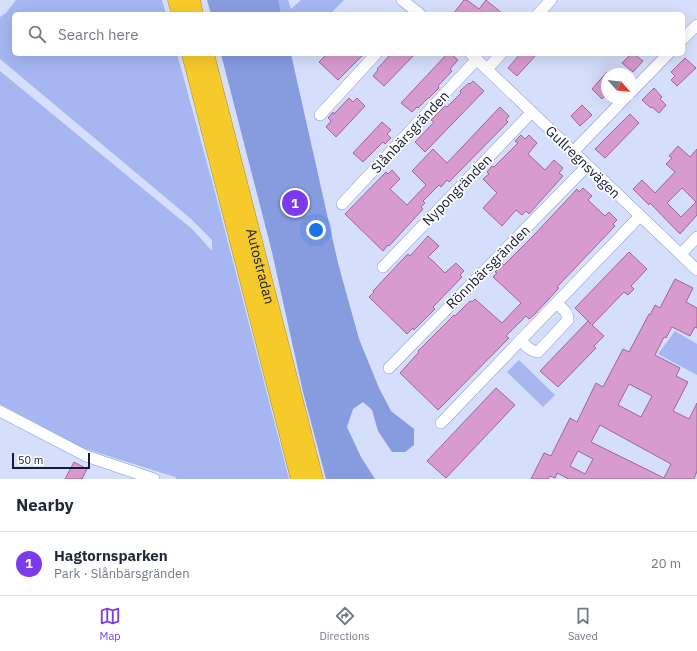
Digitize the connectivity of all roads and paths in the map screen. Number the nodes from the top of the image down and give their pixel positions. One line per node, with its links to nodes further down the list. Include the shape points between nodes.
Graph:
1 (176, 0): 5 (highway)
2 (192, 0): 6 (highway)
3 (402, 0): 7 (street)
4 (551, 0): 8 (street)
5 (179, 12)
6 (195, 12)
7 (415, 12)
8 (540, 12)
9 (697, 25): 10 (street)
10 (685, 37)
11 (191, 56): 36 (highway, Autostradan)
12 (207, 56): 37 (highway, Autostradan)
13 (374, 56): 21 (street)
14 (499, 56): 17 (street)
15 (666, 56): 18 (street)
16 (474, 57): 17 (street, Gullregnsvägen); 24 (street, Slånbärsgränden)
17 (487, 69): 20 (street, Gullregnsvägen)
18 (637, 86)
19 (619, 104): 22 (street)
20 (531, 113): 22 (street, Gullregnsvägen); 28 (street, Nypongränden)
21 (320, 115)
22 (573, 152): 23 (street, Gullregnsvägen)
23 (587, 166): 25 (street, Gullregnsvägen); 32 (street, Rönnbärsgränden)
24 (342, 204)
25 (640, 216): 27 (street, Gullregnsvägen); 30 (street)
26 (697, 237): 27 (street)
27 (680, 254): 29 (street, Gullregnsvägen)
28 (383, 267)
29 (697, 270)
30 (556, 303): 31 (street); 31 (street, via 566,312 568,320 538,352 532,351)
31 (521, 340): 34 (street)
32 (389, 368)
33 (0, 411): 35 (street, via 86,456)
34 (441, 423)
35 (154, 479)
36 (299, 479)
37 (315, 479)

